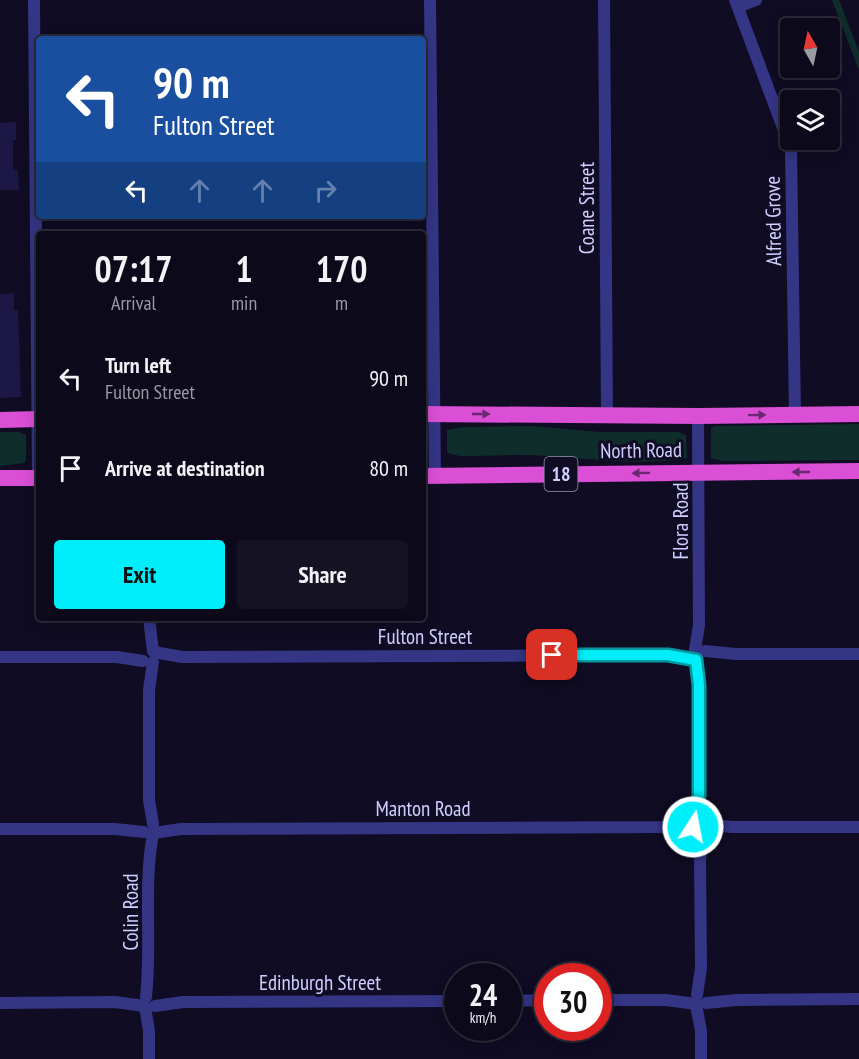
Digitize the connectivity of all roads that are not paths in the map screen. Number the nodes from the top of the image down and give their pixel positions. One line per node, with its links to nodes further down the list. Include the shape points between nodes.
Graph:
1 (34, 0): 6 (street)
2 (430, 0): 7 (street)
3 (604, 0): 11 (street, Coane Street)
4 (756, 0): 5 (street)
5 (736, 4): 12 (street, Alfred Grove, via 791,149)
6 (36, 56)
7 (427, 81): 8 (street)
8 (428, 244): 9 (street)
9 (429, 414): 11 (highway, North Road, one-way to 11); 18 (street)
10 (859, 414): 12 (highway, North Road)
11 (607, 415): 13 (highway, North Road)
12 (795, 415): 13 (highway, North Road, one-way to 12)
13 (698, 416): 17 (street, Flora Road)
14 (36, 419): 15 (highway)
15 (0, 420)
16 (859, 471): 17 (highway, North Road / 18, one-way to 17)
17 (699, 472): 18 (highway, North Road / 18, one-way to 18); 23 (street, Flora Road)
18 (429, 476)
19 (0, 478): 20 (highway)
20 (36, 478)
21 (149, 621): 25 (street, Colin Road)
22 (859, 654): 23 (street, Fulton Street)
23 (699, 655): 25 (street, Fulton Street); 27 (street, Flora Road)
24 (0, 657): 25 (street, Fulton Street)
25 (148, 657): 29 (street, Colin Road)
26 (859, 826): 27 (street, Manton Road)
27 (700, 827): 29 (street, Manton Road); 32 (street, Flora Road)
28 (0, 829): 29 (street, Manton Road)
29 (149, 829): 34 (street, Colin Road)
30 (859, 999): 32 (street)
31 (612, 1000): 32 (street)
32 (701, 1000): 37 (street, Flora Road)
33 (444, 1001): 34 (street, Edinburgh Street)
34 (150, 1002): 35 (street, Edinburgh Street); 36 (street, Colin Road)
35 (0, 1003)
36 (149, 1059)
37 (701, 1059)

